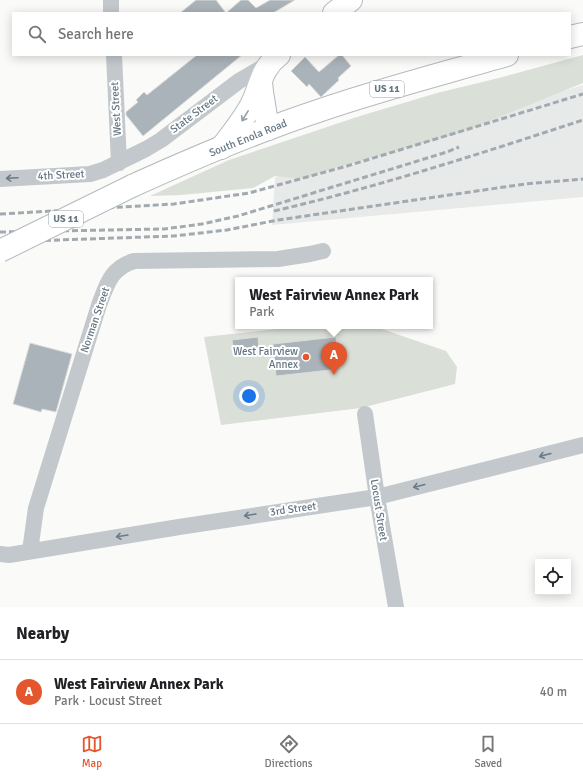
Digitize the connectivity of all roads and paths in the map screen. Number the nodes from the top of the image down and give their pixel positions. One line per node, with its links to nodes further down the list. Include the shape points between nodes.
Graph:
1 (111, 0): 3 (street)
2 (351, 0): 4 (main road)
3 (111, 12)
4 (335, 12)
5 (583, 34): 6 (main road)
6 (571, 37)
7 (114, 56): 12 (street, West Street)
8 (503, 56): 10 (main road, South Enola Road / US 11, via 376,92)
9 (270, 67): 10 (main road, via 262,92); 11 (main road, one-way to 11, via 242,121); 12 (street, State Street, via 239,81 161,140)
10 (268, 129): 11 (main road, South Enola Road / US 11)
11 (221, 148): 14 (main road, South Enola Road / US 11, bridge, via 132,186)
12 (119, 163): 13 (street, 4th Street, one-way to 13, via 97,173)
13 (0, 179)
14 (0, 251)
15 (322, 251): 19 (street, Norman Street, via 278,259 134,261 116,270 107,283 99,305 36,508)
16 (365, 414): 18 (street, Locust Street)
17 (583, 445): 18 (street, 3rd Street, one-way to 18)
18 (377, 497): 19 (street, 3rd Street, one-way to 19); 21 (street, Locust Street)
19 (30, 551): 20 (street, 3rd Street)
20 (0, 554)
21 (396, 607)

